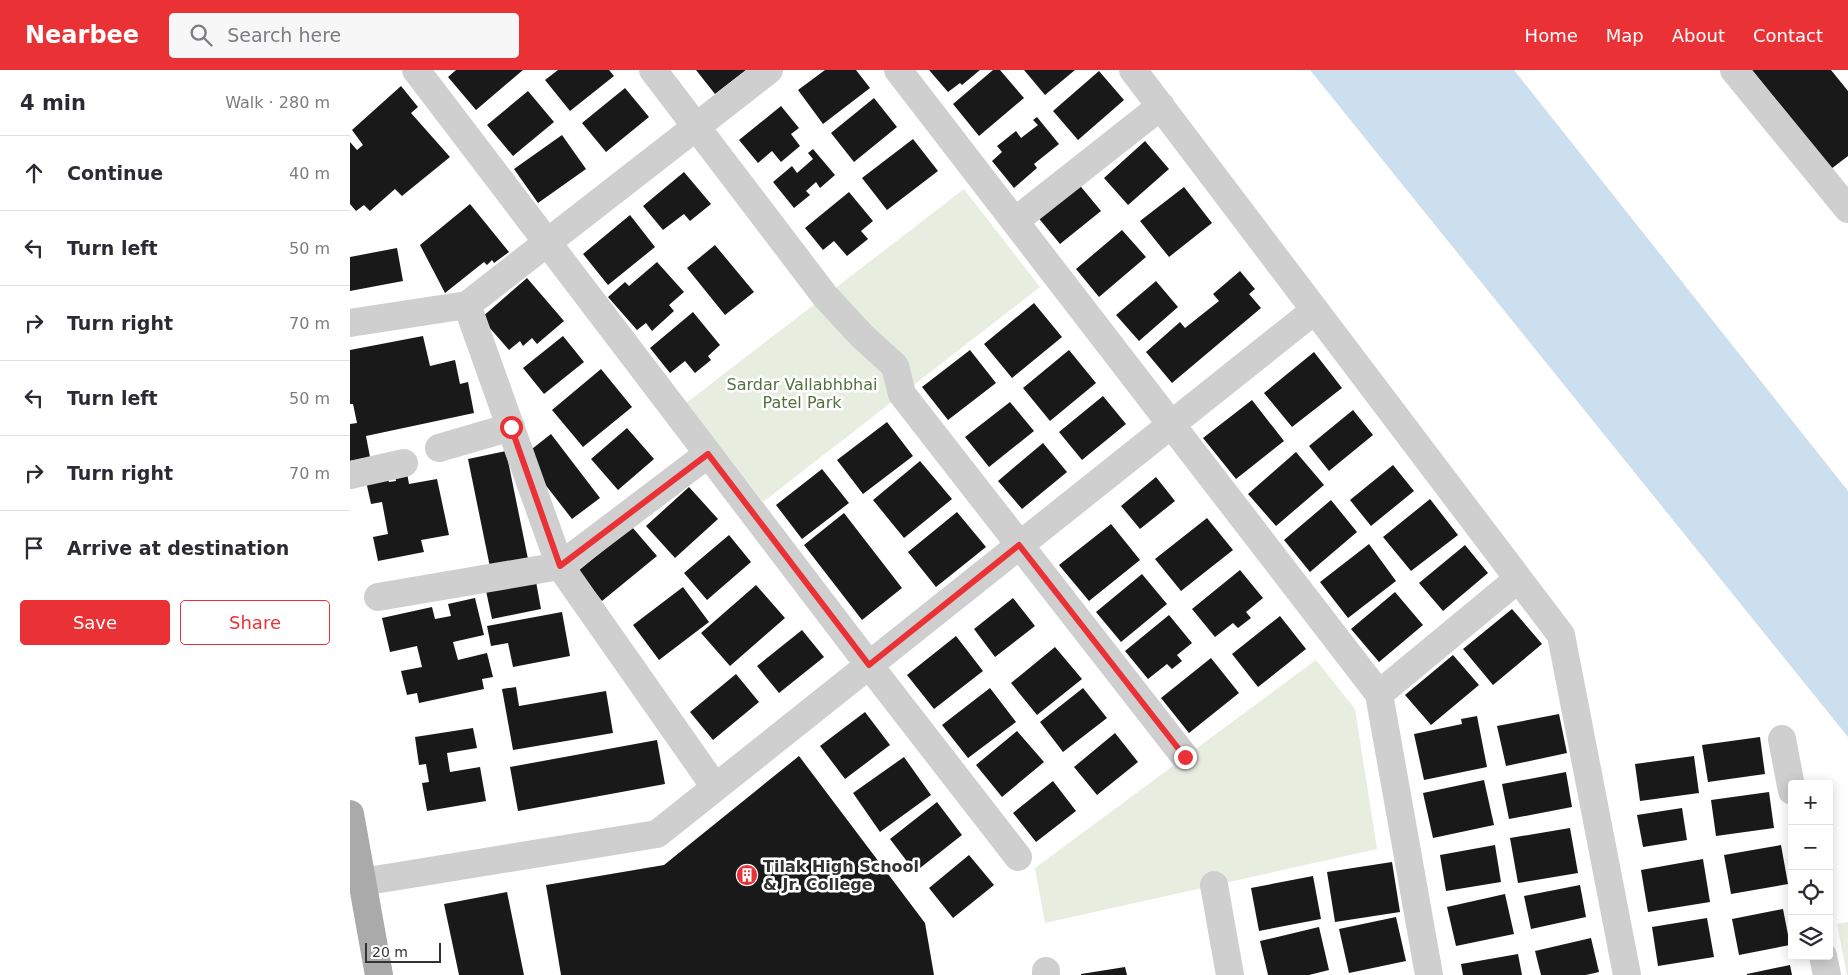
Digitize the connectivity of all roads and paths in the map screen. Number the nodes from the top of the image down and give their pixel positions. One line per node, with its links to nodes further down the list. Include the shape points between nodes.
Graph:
1 (416, 70): 11 (street)
2 (654, 70): 8 (street)
3 (769, 70): 8 (street)
4 (898, 70): 10 (street)
5 (1133, 70): 7 (street)
6 (1734, 70): 9 (street)
7 (1161, 106): 10 (street); 13 (street)
8 (696, 126): 11 (street); 21 (street, via 825,296 895,366 902,394)
9 (1844, 194)
10 (1015, 221): 15 (street)
11 (547, 242): 12 (street); 18 (street)
12 (467, 305): 14 (street); 16 (street)
13 (1315, 310): 15 (street); 23 (street)
14 (350, 323)
15 (1172, 424): 21 (street); 26 (street)
16 (511, 427): 17 (street); 22 (street)
17 (439, 448)
18 (708, 454): 22 (street); 25 (street)
19 (404, 463): 20 (street)
20 (350, 475)
21 (1019, 545): 25 (street); 28 (street)
22 (560, 566): 24 (street); 30 (street)
23 (1518, 579): 26 (street); 39 (street, via 1561,635)
24 (378, 597)
25 (869, 665): 30 (street); 32 (street)
26 (1380, 694): 38 (street)
27 (1782, 739): 29 (street)
28 (1185, 757)
29 (1790, 780)
30 (715, 788): 33 (street, via 657,834)
31 (350, 814): 33 (main road)
32 (1018, 856)
33 (362, 882): 36 (main road)
34 (1214, 885): 37 (street)
35 (1824, 960): 40 (street)
36 (379, 975)
37 (1230, 975)
38 (1429, 975)
39 (1627, 975)
40 (1826, 975)

